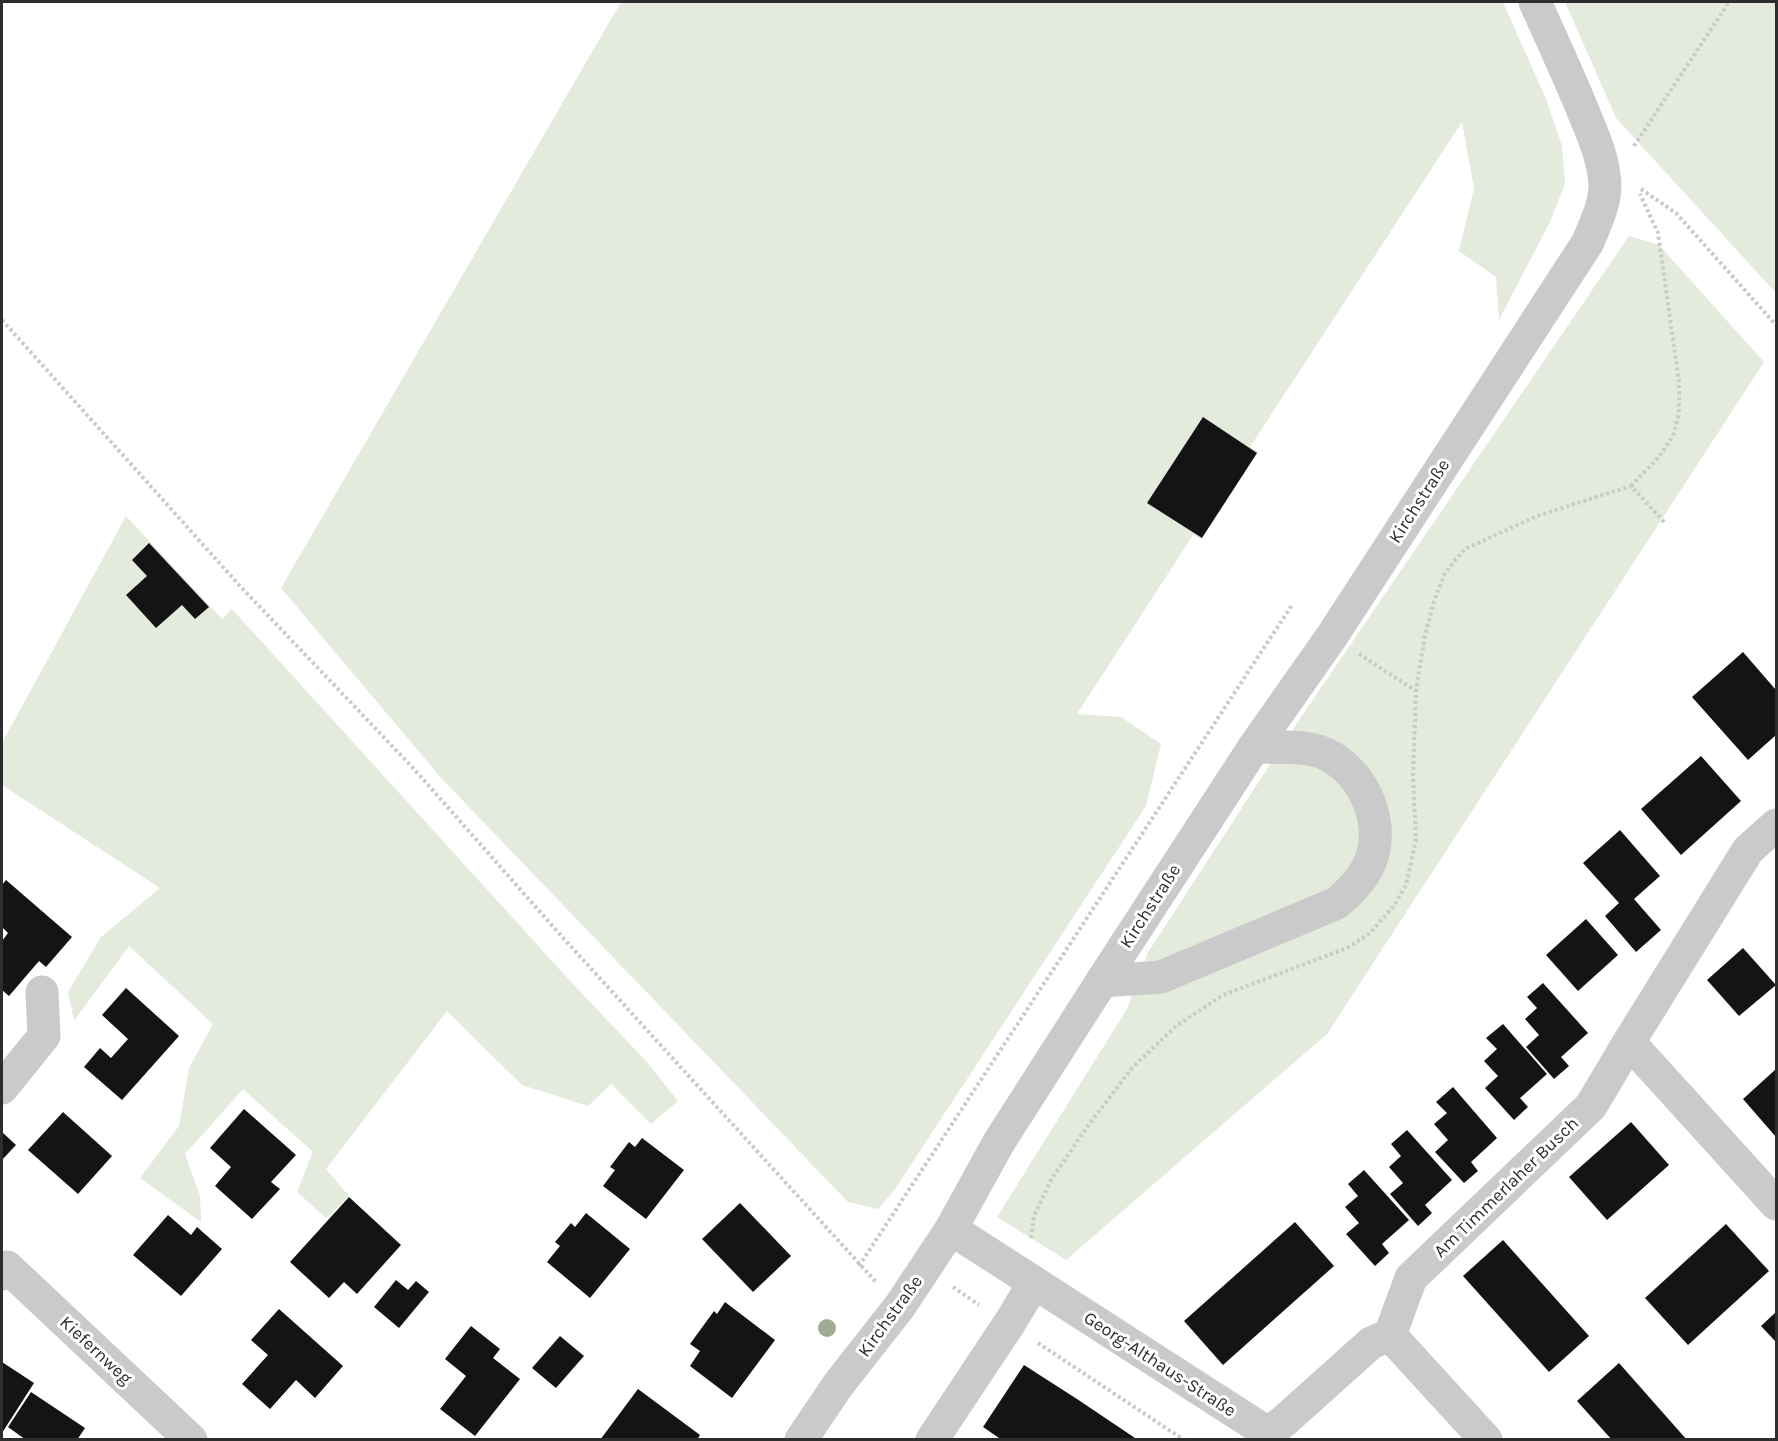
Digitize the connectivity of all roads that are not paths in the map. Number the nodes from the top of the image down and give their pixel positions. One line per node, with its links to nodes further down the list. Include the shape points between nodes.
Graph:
1 (1535, 2): 2 (street, Kirchstraße, via 1596,143 1605,186 1599,216 1572,269 1332,636)
2 (1254, 747): 4 (street, Kirchstraße); 4 (street, via 1320,752 1356,780 1368,798 1375,840 1371,860 1357,885 1337,903 1161,977)
3 (1776, 825): 6 (street, Am Timmerlaher Busch, via 1748,850)
4 (1102, 981): 9 (street, Kirchstraße, via 999,1142)
5 (42, 992): 7 (street, via 44,1036)
6 (1629, 1042): 8 (street); 12 (street, Am Timmerlaher Busch, via 1591,1106 1411,1278)
7 (2, 1088)
8 (1776, 1204)
9 (951, 1229): 11 (street, Georg-Althaus-Straße); 15 (street, Kirchstraße, via 900,1306)
10 (4, 1267): 14 (street, Kiefernweg)
11 (1034, 1283): 13 (street, Georg-Althaus-Straße); 16 (street)
12 (1390, 1335): 13 (street, Georg-Althaus-Straße, via 1371,1343); 17 (street)
13 (1266, 1436)
14 (191, 1440)
15 (801, 1440)
16 (932, 1440)
17 (1486, 1440)

